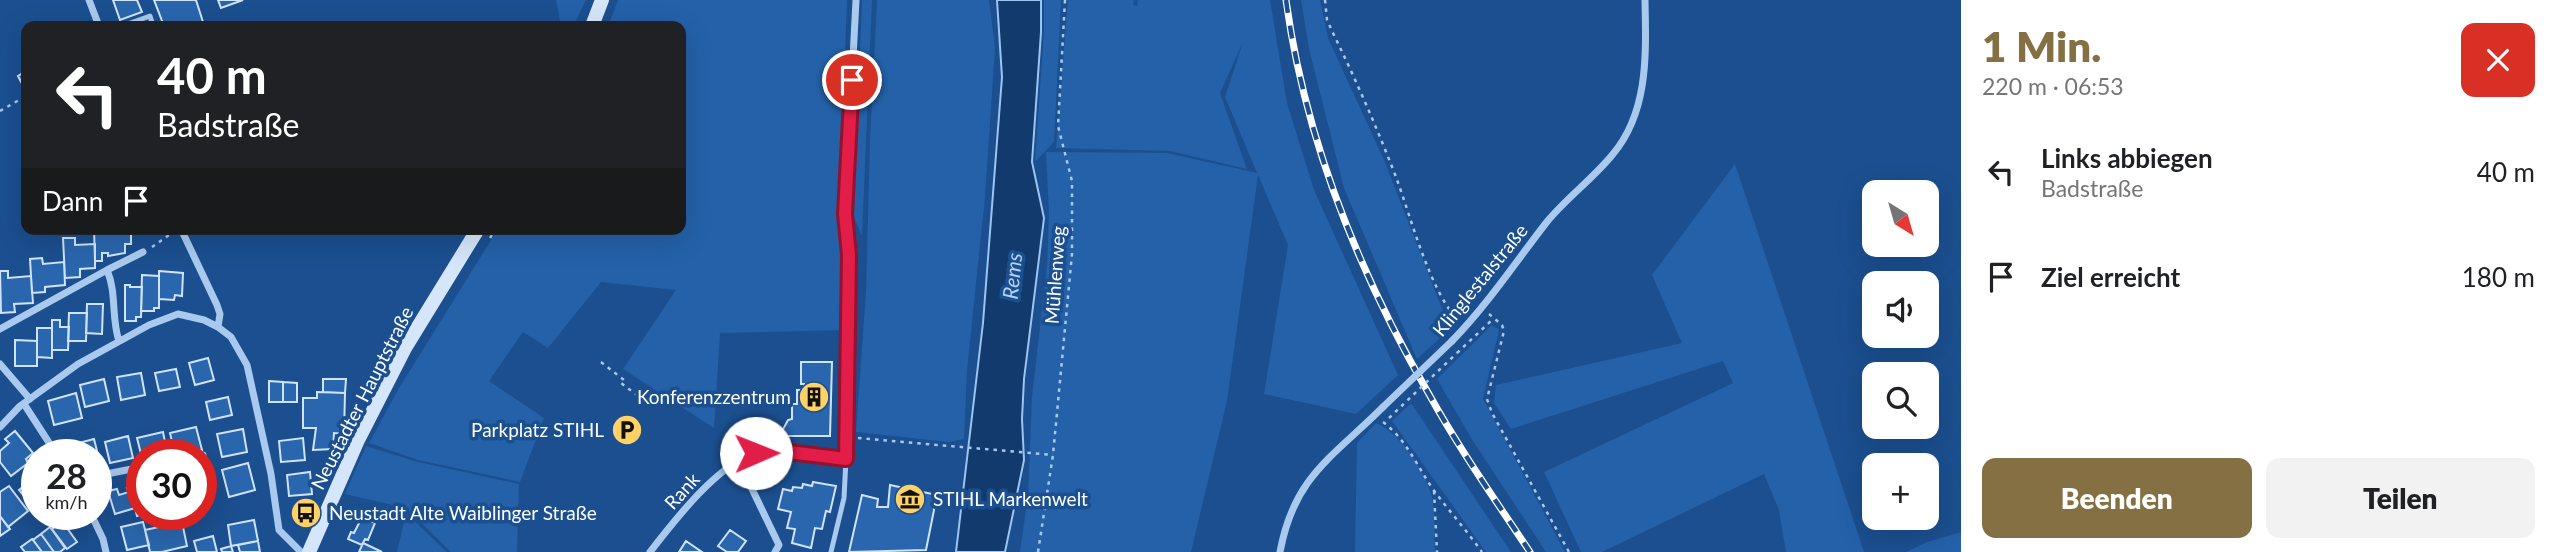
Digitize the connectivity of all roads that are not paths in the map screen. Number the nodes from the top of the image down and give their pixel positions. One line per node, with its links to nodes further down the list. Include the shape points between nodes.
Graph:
1 (89, 0): 5 (street)
2 (602, 0): 8 (street)
3 (856, 0): 20 (street, via 845,214 849,255)
4 (1644, 0): 29 (street, Klinglestalstraße, bridge, via 1646,52 1640,101 1615,153 1548,220 1482,309 1452,341 1314,472 1284,527)
5 (97, 21)
6 (136, 21): 7 (lane, via 150,16)
7 (152, 21)
8 (594, 21)
9 (180, 235): 13 (street, via 217,305)
10 (474, 235): 25 (street, Neustadter Hauptstraße, via 405,348)
11 (143, 252): 12 (street)
12 (107, 270): 14 (street); 15 (street, via 113,284)
13 (218, 327): 15 (street, via 178,314); 24 (street, via 231,337 247,365 279,530)
14 (0, 330)
15 (119, 341): 17 (street)
16 (0, 364): 17 (street)
17 (27, 401): 18 (street); 19 (street)
18 (0, 427)
19 (48, 439)
20 (846, 459): 21 (street, Rank, via 781,451 756,453); 28 (lane, via 844,498)
21 (739, 461): 26 (street, Rank, via 706,485); 27 (street, via 779,545)
22 (99, 530): 23 (street)
23 (106, 552)
24 (301, 552)
25 (309, 552)
26 (650, 552)
27 (775, 552)
28 (831, 552)
29 (1280, 552)

